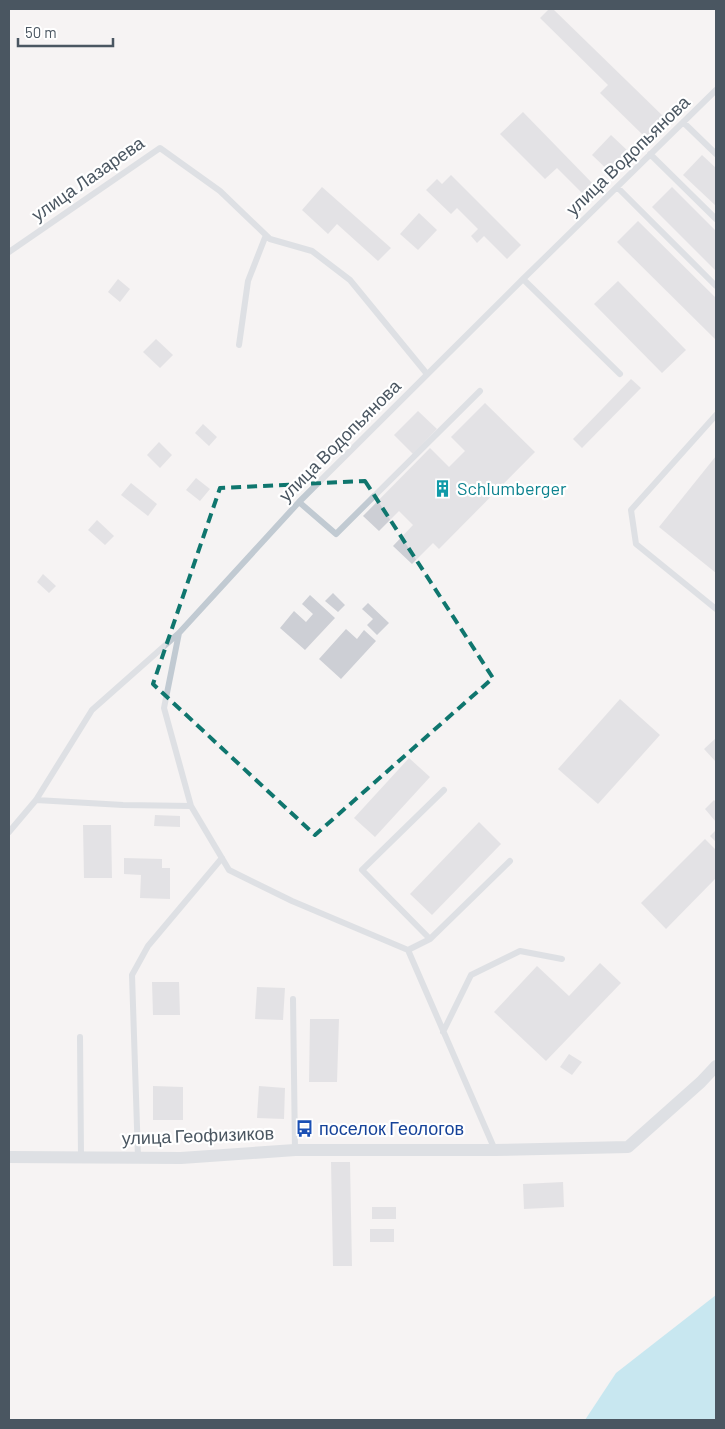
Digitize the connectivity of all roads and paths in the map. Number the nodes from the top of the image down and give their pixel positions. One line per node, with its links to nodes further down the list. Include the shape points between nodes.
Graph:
1 (716, 90): 2 (lane, улица Водопьянова)
2 (683, 122): 3 (lane, улица Водопьянова); 4 (lane)
3 (650, 154): 5 (lane, улица Водопьянова); 6 (lane)
4 (716, 154)
5 (617, 187): 9 (lane, улица Водопьянова); 10 (lane)
6 (716, 219)
7 (266, 235): 8 (lane, улица Лазарева, via 220,191 160,148); 11 (lane, via 248,282); 12 (lane, via 312,252 350,280)
8 (9, 252)
9 (523, 279): 12 (lane, улица Водопьянова); 13 (lane)
10 (716, 286)
11 (239, 345)
12 (427, 374): 16 (lane, улица Водопьянова)
13 (620, 374)
14 (480, 391): 16 (lane, via 336,534)
15 (716, 415): 17 (lane, via 631,510 636,544)
16 (299, 502): 18 (lane, улица Водопьянова)
17 (716, 609)
18 (179, 633): 20 (lane, улица Водопьянова, via 92,710); 21 (lane, via 164,708)
19 (444, 790): 25 (lane, via 362,870)
20 (36, 800): 21 (lane); 22 (lane, улица Водопьянова)
21 (190, 806): 23 (lane)
22 (9, 832)
23 (222, 858): 26 (lane, via 228,870 236,874); 36 (lane, via 148,946 132,975)
24 (510, 861): 25 (lane)
25 (430, 939): 26 (lane)
26 (408, 950): 29 (lane)
27 (562, 959): 29 (lane, via 520,951 472,975)
28 (293, 999): 32 (lane)
29 (443, 1032): 33 (lane)
30 (80, 1038): 35 (lane)
31 (716, 1066): 33 (street, улица Геофизиков, via 628,1147)
32 (295, 1150): 33 (street, улица Геофизиков); 36 (street, улица Геофизиков, via 182,1158)
33 (494, 1150)
34 (9, 1157): 35 (street, улица Геофизиков)
35 (81, 1157): 36 (street, улица Геофизиков)
36 (138, 1157)

